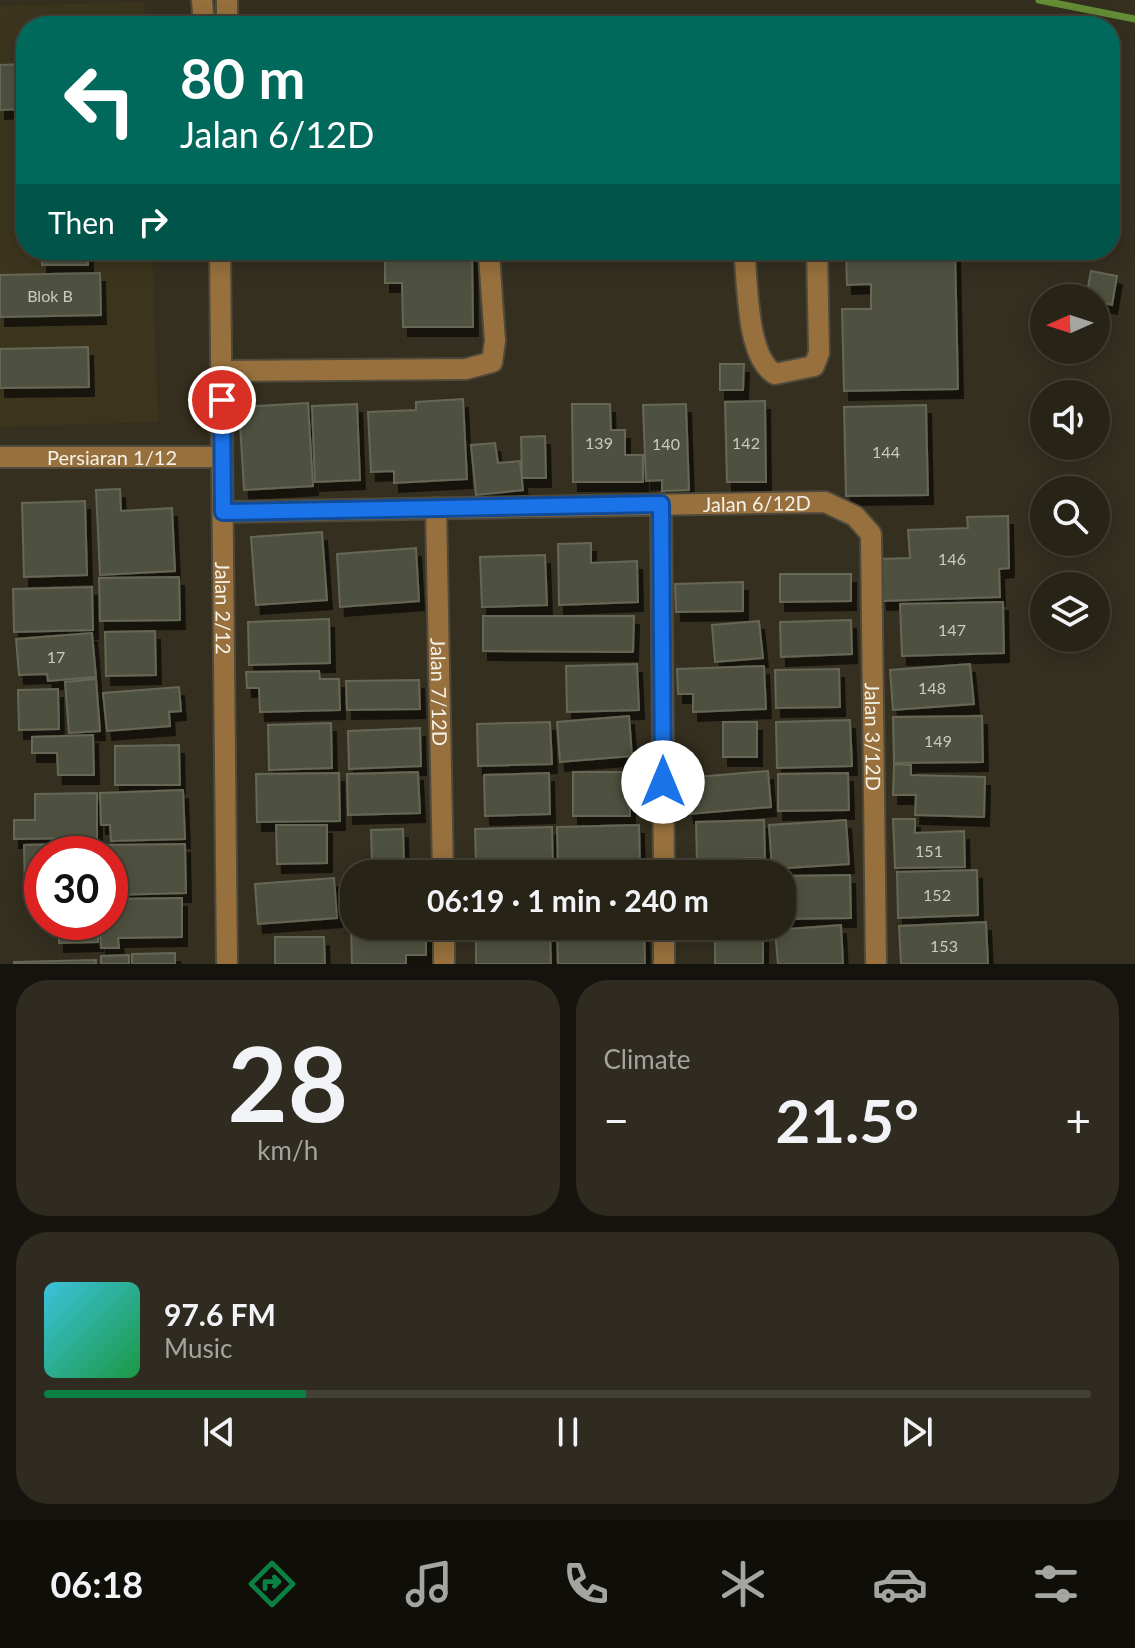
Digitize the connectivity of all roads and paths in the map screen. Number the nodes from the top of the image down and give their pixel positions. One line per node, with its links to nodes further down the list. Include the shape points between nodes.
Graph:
1 (220, 260): 5 (street, Jalan 2/12)
2 (489, 260): 5 (street, via 492,362 466,369)
3 (745, 260): 4 (street, via 756,353 775,374 814,366 819,353)
4 (817, 260)
5 (221, 371): 7 (street, Jalan 2/12)
6 (0, 457): 7 (street, Persiaran 1/12)
7 (222, 457): 10 (street, Jalan 2/12)
8 (661, 504): 9 (street, Jalan 6/12D); 11 (street, Jalan 6/12D, via 825,502); 13 (street)
9 (436, 508): 10 (street, Jalan 6/12D); 12 (street, Jalan 7/12D)
10 (223, 512): 16 (street, Jalan 2/12)
11 (855, 516): 19 (street, Jalan 3/12D, via 871,534)
12 (443, 860)
13 (664, 860)
14 (444, 940): 17 (street)
15 (664, 940): 18 (street)
16 (227, 964)
17 (444, 964)
18 (664, 964)
19 (876, 964)

